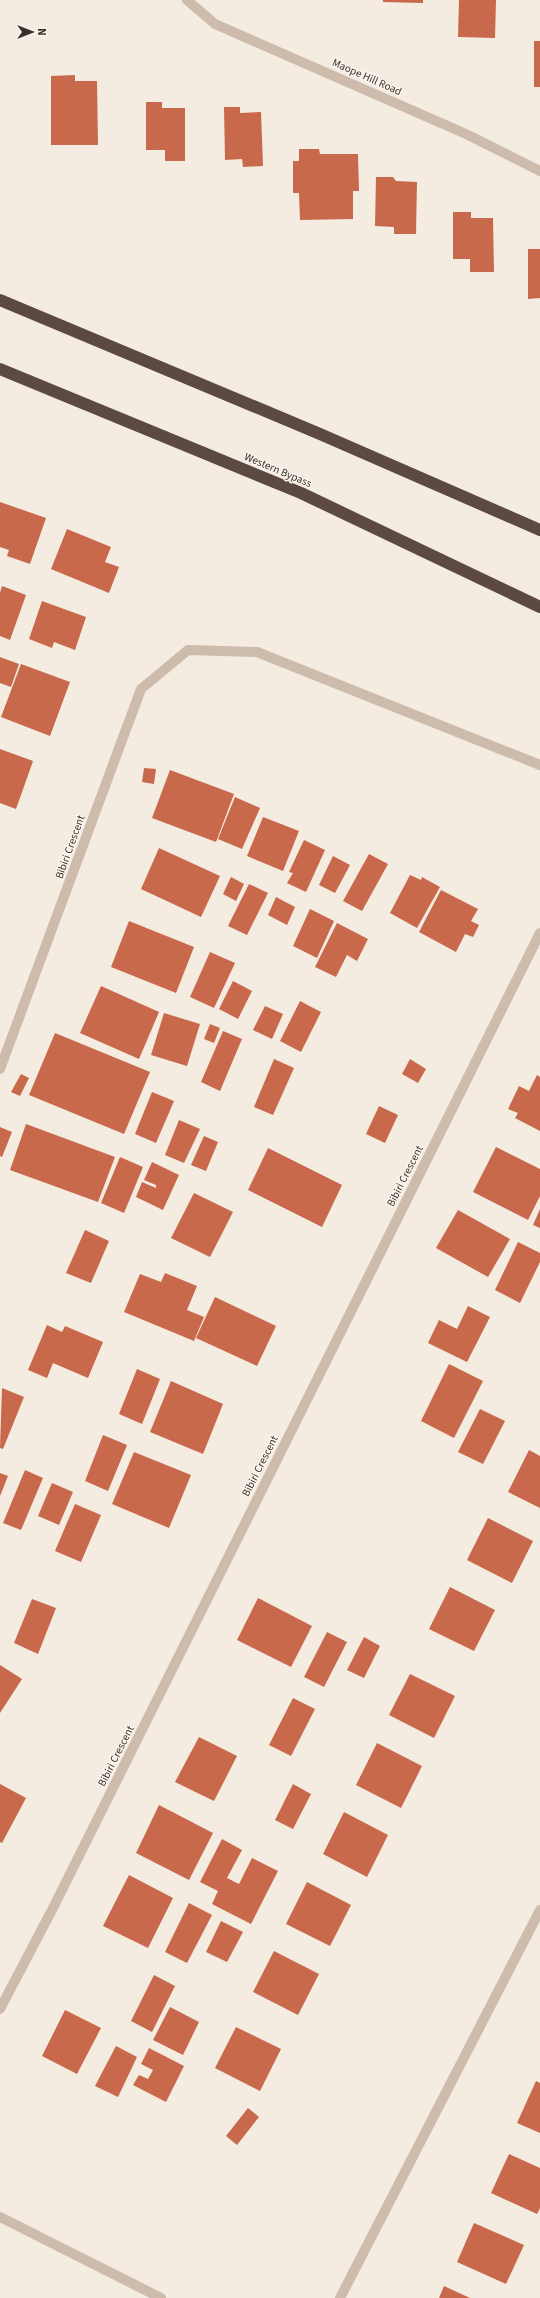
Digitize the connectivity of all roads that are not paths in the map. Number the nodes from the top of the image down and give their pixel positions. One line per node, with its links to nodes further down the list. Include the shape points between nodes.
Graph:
1 (187, 0): 2 (street, Maope Hill Road, via 215,24 466,134)
2 (540, 171)
3 (0, 300): 5 (highway, via 320,434)
4 (0, 369): 6 (highway, Western Bypass, via 301,493)
5 (540, 530)
6 (540, 607)
7 (540, 765): 9 (street, Bibiri Crescent, via 257,652 188,650 141,689)
8 (540, 933): 11 (street, Bibiri Crescent, via 57,1901)
9 (0, 1069)
10 (540, 1910): 14 (street)
11 (0, 2009)
12 (0, 2217): 13 (street)
13 (161, 2298)
14 (340, 2298)

